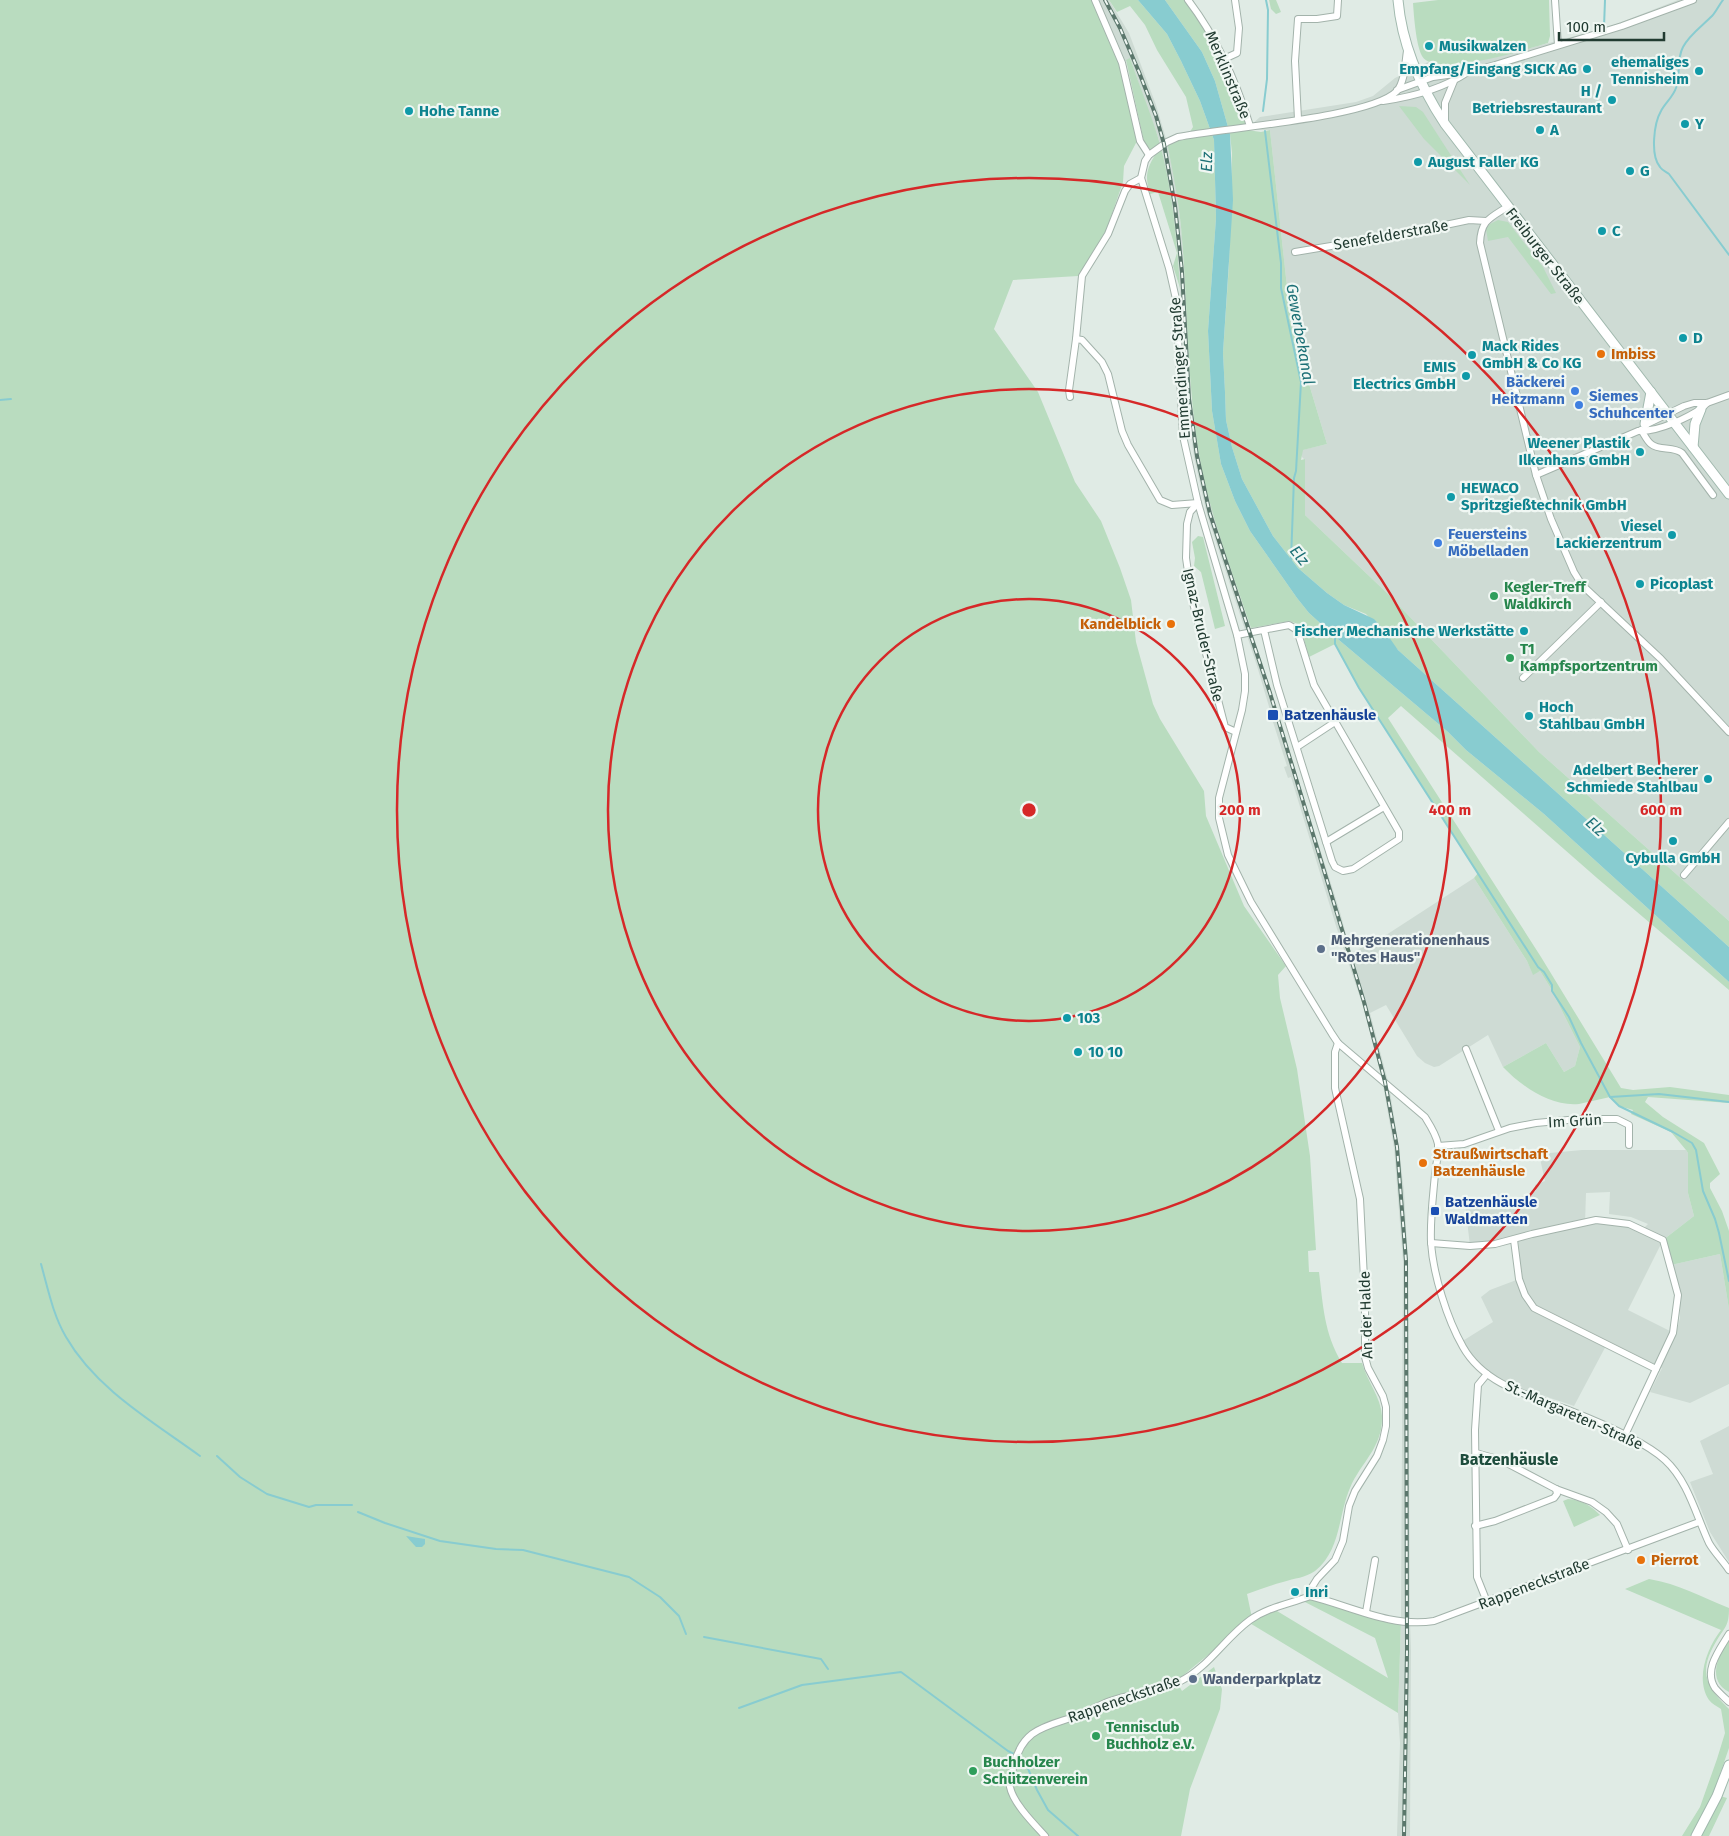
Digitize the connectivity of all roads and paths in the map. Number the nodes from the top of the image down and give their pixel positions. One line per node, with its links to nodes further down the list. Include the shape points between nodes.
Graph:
1 (1095, 0): 20 (street, via 1122,62 1140,141)
2 (1188, 0): 10 (street, Merklinstraße, via 1202,18)
3 (1235, 0): 10 (street, via 1239,28 1237,53)
4 (1338, 0): 17 (street, via 1337,16 1298,18 1295,61)
5 (1398, 0): 9 (street, Freiburger Straße)
6 (1555, 0): 8 (street)
7 (1693, 0): 8 (street)
8 (1558, 45): 11 (street)
9 (1408, 49): 12 (street, Freiburger Straße); 14 (street)
10 (1224, 59): 19 (street, Merklinstraße)
11 (1469, 72): 12 (street); 13 (street)
12 (1420, 81): 14 (street); 15 (street, Freiburger Straße)
13 (1454, 81): 15 (street); 18 (street, via 1445,103)
14 (1397, 90): 16 (street)
15 (1425, 91): 16 (street); 18 (street, Freiburger Straße)
16 (1382, 101): 17 (street)
17 (1298, 119): 19 (street)
18 (1445, 124): 22 (street, Freiburger Straße)
19 (1250, 126): 20 (street, via 1178,137)
20 (1149, 155): 21 (street)
21 (1141, 178): 25 (street, via 1125,191 1108,234 1082,276); 37 (street, Emmendinger Straße, via 1176,299 1183,436)
22 (1507, 207): 23 (street); 26 (street, Freiburger Straße)
23 (1486, 221): 24 (street, Senefelderstraße, via 1469,220); 34 (street, via 1480,243)
24 (1295, 252)
25 (1076, 339): 28 (street); 37 (street, via 1082,340 1102,362 1122,431 1160,500 1172,506)
26 (1651, 392): 30 (street, Freiburger Straße); 32 (street)
27 (1729, 395): 29 (street)
28 (1070, 397)
29 (1704, 406): 30 (street, via 1694,403); 31 (street); 33 (street, via 1695,424)
30 (1668, 414): 31 (street, Freiburger Straße); 32 (street)
31 (1674, 422): 32 (street, via 1649,430); 33 (street, Freiburger Straße)
32 (1643, 427): 34 (street); 36 (street, via 1651,444 1682,453)
33 (1693, 447): 35 (street, Freiburger Straße)
34 (1536, 475): 38 (street, via 1574,572 1582,585)
35 (1729, 494)
36 (1713, 495)
37 (1198, 503): 40 (street, Emmendinger Straße); 43 (street, Ignaz-Bruder-Straße, via 1190,512 1187,524 1186,558 1192,599 1225,727)
38 (1601, 602): 41 (street); 44 (street, via 1661,659)
39 (1264, 630): 40 (street); 42 (street, via 1289,625 1297,630 1314,685); 45 (street)
40 (1236, 635): 43 (street, Emmendinger Straße, via 1245,681)
41 (1523, 678)
42 (1334, 722): 45 (street); 46 (street)
43 (1236, 732): 50 (street, Emmendinger Straße, via 1219,798 1219,818 1228,855 1251,902)
44 (1729, 732)
45 (1296, 747): 48 (street)
46 (1384, 807): 48 (street); 48 (street, via 1399,832 1399,839 1366,862 1343,871 1334,867)
47 (1729, 822): 49 (street)
48 (1326, 842)
49 (1684, 875)
50 (1284, 953): 51 (street, St.-Margareten-Straße)
51 (1338, 1043): 55 (street, St.-Margareten-Straße, via 1425,1117); 68 (street, An der Halde, via 1335,1088 1360,1199 1365,1356 1383,1396 1386,1426 1377,1456 1349,1506 1343,1541 1335,1560 1317,1579)
52 (1466, 1049): 53 (street)
53 (1499, 1131): 54 (street, Im Grün, via 1536,1123 1618,1119 1629,1124); 55 (street, Im Grün, via 1464,1144)
54 (1629, 1145)
55 (1438, 1146): 57 (street, St.-Margareten-Straße, via 1431,1208)
56 (1514, 1240): 57 (street, via 1473,1246); 58 (street, via 1519,1279 1524,1295 1534,1308); 58 (street, via 1596,1220 1629,1224 1663,1240 1678,1295 1673,1333)
57 (1431, 1243): 59 (street, St.-Margareten-Straße, via 1440,1291 1457,1334 1463,1347)
58 (1656, 1369): 60 (street)
59 (1487, 1374): 60 (street, St.-Margareten-Straße, via 1528,1396); 61 (street, via 1478,1385)
60 (1625, 1435): 63 (street, St.-Margareten-Straße, via 1651,1450 1677,1472)
61 (1476, 1453): 62 (street, via 1501,1460); 64 (street)
62 (1556, 1489): 64 (street, via 1554,1498); 65 (street, via 1592,1502 1606,1512 1616,1524)
63 (1699, 1522): 65 (street, Rappeneckstraße); 67 (street, St.-Margareten-Straße, via 1711,1546)
64 (1475, 1526): 69 (street, via 1477,1577)
65 (1628, 1550): 69 (street, Rappeneckstraße)
66 (1376, 1560): 70 (street)
67 (1729, 1570)
68 (1310, 1596): 70 (street, Rappeneckstraße); 75 (street, Rappeneckstraße, via 1252,1618 1181,1682 1108,1702 1046,1726 1022,1743 1016,1755 1010,1787 1018,1804)
69 (1487, 1602): 70 (street, Rappeneckstraße, via 1424,1622 1393,1620)
70 (1366, 1612)
71 (1729, 1634): 72 (street, via 1716,1654 1712,1674 1713,1684)
72 (1726, 1696): 73 (street)
73 (1729, 1702)
74 (1729, 1765): 76 (street)
75 (1045, 1836)
76 (1696, 1836)

